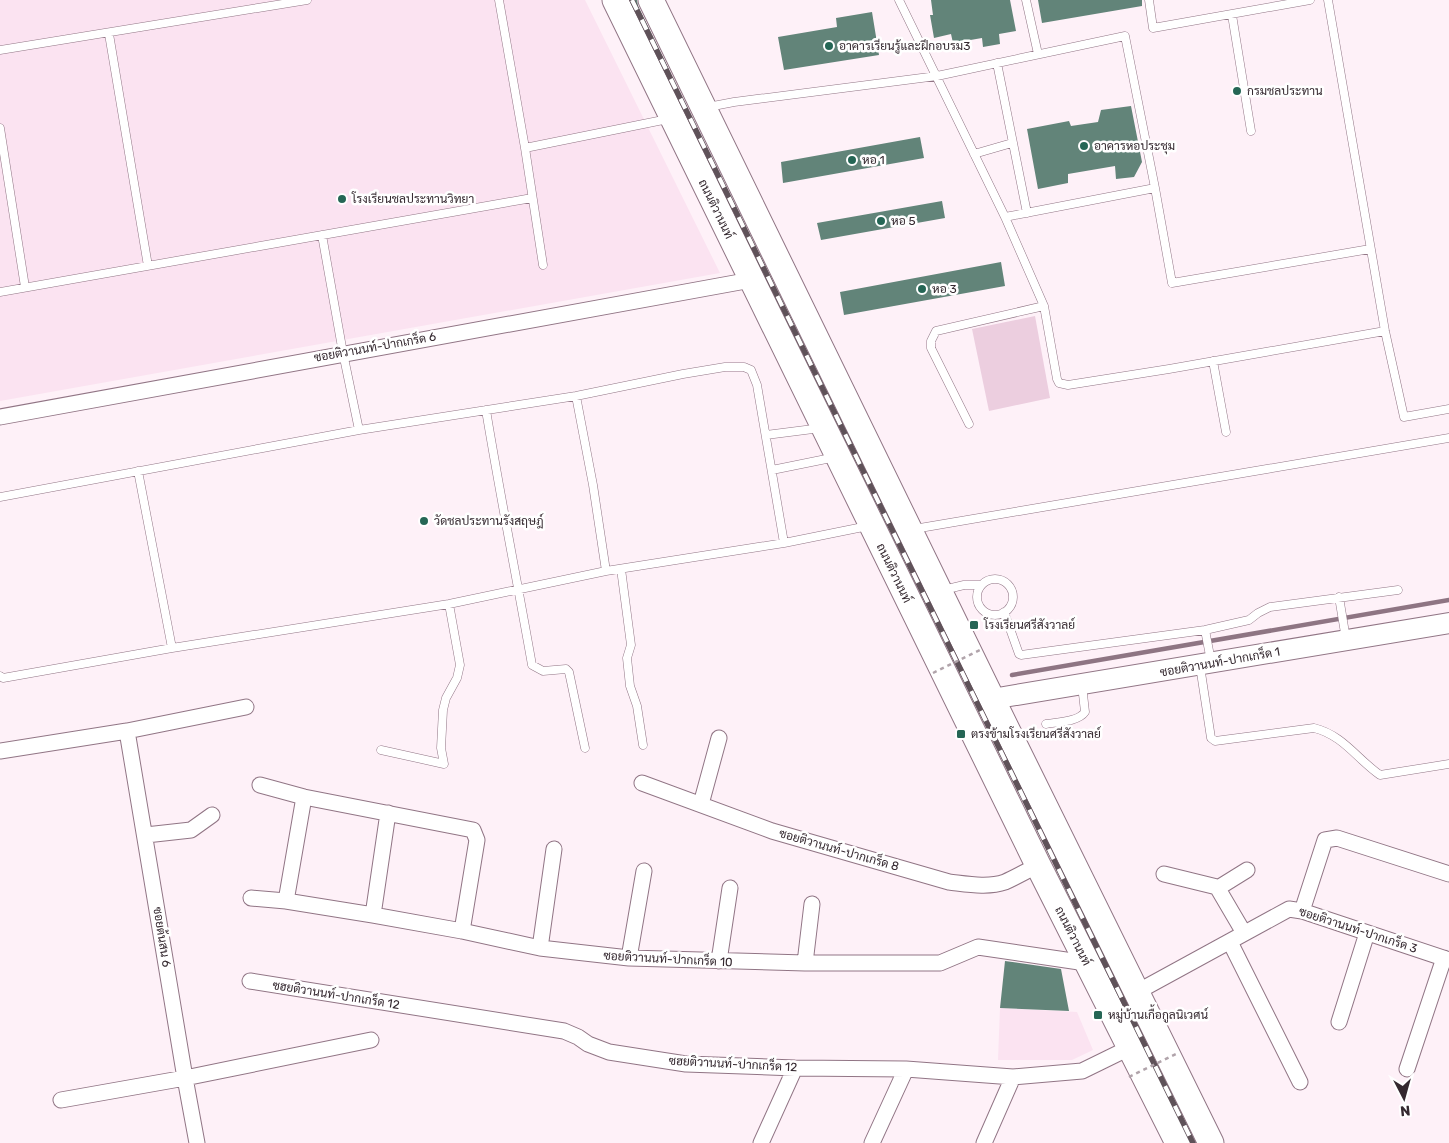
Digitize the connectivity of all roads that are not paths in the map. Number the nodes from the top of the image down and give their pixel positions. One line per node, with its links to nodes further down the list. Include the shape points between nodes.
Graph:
1 (307, 0): 11 (lane)
2 (499, 0): 21 (lane)
3 (615, 0): 17 (main road, ถนนติวานนท์)
4 (651, 0): 16 (main road)
5 (899, 0): 15 (lane)
6 (1026, 0): 13 (lane)
7 (1149, 0): 10 (lane, via 1153,28)
8 (1310, 0): 10 (lane)
9 (1328, 0): 28 (lane)
10 (1232, 15): 19 (lane)
11 (109, 34): 12 (lane); 29 (lane)
12 (0, 50)
13 (1038, 54): 14 (lane); 23 (lane, via 1125,36)
14 (997, 63): 15 (lane); 20 (lane)
15 (937, 76): 16 (lane); 22 (lane)
16 (704, 108): 36 (main road)
17 (672, 118): 21 (lane); 31 (main road, ถนนติวานนท์)
18 (0, 128): 32 (lane)
19 (1250, 131)
20 (1012, 143): 22 (lane); 25 (lane)
21 (525, 148): 24 (lane)
22 (974, 154): 26 (lane)
23 (1154, 188): 25 (lane); 28 (lane, via 1172,283)
24 (532, 198): 27 (lane); 30 (lane)
25 (1027, 213): 26 (lane)
26 (1004, 217): 34 (lane)
27 (322, 235): 29 (lane); 38 (lane)
28 (1370, 249): 35 (lane)
29 (148, 266): 32 (lane)
30 (542, 266)
31 (751, 280): 37 (main road, ถนนติวานนท์); 38 (street, ซอยติวานนท์-ปากเกร็ด 6)
32 (25, 287): 33 (lane)
33 (0, 292)
34 (1044, 306): 39 (lane, via 1059,383 1068,385); 44 (lane, via 936,332 931,348)
35 (1384, 331): 39 (lane); 41 (lane, via 1404,417)
36 (814, 334): 37 (main road); 54 (main road)
37 (784, 348): 45 (main road, ถนนติวานนท์)
38 (345, 360): 43 (street, ซอยติวานนท์-ปากเกร็ด 6); 46 (lane)
39 (1213, 361): 47 (lane)
40 (576, 396): 42 (lane); 48 (lane, via 682,374 744,367 753,373); 58 (lane)
41 (1449, 409)
42 (486, 410): 46 (lane); 60 (lane)
43 (0, 416)
44 (969, 424)
45 (824, 428): 48 (lane); 50 (main road, ถนนติวานนท์)
46 (359, 430): 52 (lane)
47 (1226, 432)
48 (766, 435): 51 (lane)
49 (1449, 438): 54 (lane)
50 (838, 457): 51 (lane); 55 (main road, ถนนติวานนท์)
51 (772, 470): 56 (lane)
52 (138, 471): 53 (lane); 69 (lane)
53 (0, 497)
54 (906, 523): 55 (main road); 62 (main road)
55 (871, 526): 56 (lane); 91 (main road, ถนนติวานนท์)
56 (784, 543): 57 (lane)
57 (621, 569): 58 (lane); 78 (lane, via 631,645 627,658 630,686 637,706)
58 (606, 571): 60 (lane)
59 (981, 585): 62 (lane); 65 (lane, via 977,591 978,605 990,614); 65 (lane, via 998,579 1011,587 1013,600 1011,607)
60 (519, 590): 64 (lane); 79 (lane, via 532,665 543,671 566,669 570,672)
61 (1398, 590): 63 (lane)
62 (939, 591): 73 (main road)
63 (1339, 597): 67 (lane, via 1270,607 1249,620); 68 (lane)
64 (449, 604): 69 (lane); 80 (lane, via 460,665 443,710 441,748 444,764)
65 (1004, 612): 67 (lane, via 1021,655)
66 (1449, 623): 68 (street, ซอยติวานนท์-ปากเกร็ด 1)
67 (1205, 630): 70 (lane)
68 (1346, 641): 70 (street, ซอยติวานนท์-ปากเกร็ด 1)
69 (172, 648): 71 (lane)
70 (1206, 664): 72 (street, ซอยติวานนท์-ปากเกร็ด 1); 82 (lane, via 1212,738 1215,741 1314,728 1339,738 1380,775)
71 (0, 676)
72 (1082, 685): 73 (street, ซอยติวานนท์-ปากเกร็ด 1); 75 (lane, via 1085,712 1082,716)
73 (992, 699): 114 (main road)
74 (246, 707): 76 (street)
75 (1046, 724)
76 (127, 730): 81 (street); 89 (street, ซอยต้นสน 6)
77 (719, 738): 86 (street)
78 (643, 745)
79 (585, 748)
80 (381, 750)
81 (0, 751)
82 (1449, 764)
83 (642, 783): 86 (street, ซอยติวานนท์-ปากเกร็ด 8)
84 (260, 786): 85 (street)
85 (304, 797): 87 (street); 99 (street)
86 (701, 804): 91 (street, ซอยติวานนท์-ปากเกร็ด 8, via 772,831 949,882 996,884)
87 (388, 813): 102 (street); 103 (street, via 469,828 475,832 477,840)
88 (212, 815): 89 (street, via 191,830)
89 (146, 835): 122 (street, ซอยต้นสน 6)
90 (554, 849): 107 (street)
91 (1038, 865): 111 (main road, ถนนติวานนท์)
92 (1247, 870): 97 (street)
93 (644, 871): 108 (street)
94 (1164, 874): 97 (street)
95 (1449, 874): 101 (street, via 1337,838 1327,839)
96 (730, 888): 110 (street)
97 (1218, 888): 104 (street)
98 (251, 898): 99 (street, ซอยติวานนท์-ปากเกร็ด 10)
99 (286, 901): 102 (street, ซอยติวานนท์-ปากเกร็ด 10)
100 (812, 904): 112 (street)
101 (1302, 911): 104 (street, ซอยติวานนท์-ปากเกร็ด 3, via 1289,909); 105 (street, ซอยติวานนท์-ปากเกร็ด 3)
102 (373, 915): 103 (street, ซอยติวานนท์-ปากเกร็ด 10)
103 (462, 931): 107 (street, ซอยติวานนท์-ปากเกร็ด 10)
104 (1244, 933): 106 (street, ซอยติวานนท์-ปากเกร็ด 3)
105 (1367, 933): 109 (street, ซอยติวานนท์-ปากเกร็ด 3); 115 (street)
106 (1230, 942): 114 (street, ซอยติวานนท์-ปากเกร็ด 3); 123 (street)
107 (540, 948): 108 (street, ซอยติวานนท์-ปากเกร็ด 10)
108 (629, 958): 110 (street, ซอยติวานนท์-ปากเกร็ด 10)
109 (1446, 959): 120 (street)
110 (719, 961): 112 (street, ซอยติวานนท์-ปากเกร็ด 10)
111 (1086, 963): 112 (street, ซอยติวานนท์-ปากเกร็ด 10, via 978,947 940,963); 117 (main road, ถนนติวานนท์)
112 (805, 964)
113 (250, 981): 118 (street, ซฮยติวานนท์-ปากเกร็ด 12, via 564,1031 609,1052 686,1064)
114 (1136, 992): 130 (main road)
115 (1339, 1022)
116 (371, 1040): 122 (street)
117 (1129, 1048): 121 (street, ซฮยติวานนท์-ปากเกร็ด 12, via 1082,1071); 129 (main road, ถนนติวานนท์)
118 (795, 1068): 119 (street, ซฮยติวานนท์-ปากเกร็ด 12); 126 (street)
119 (906, 1069): 121 (street, ซฮยติวานนท์-ปากเกร็ด 12); 127 (street)
120 (1407, 1069)
121 (1013, 1077): 128 (street)
122 (185, 1078): 124 (street); 125 (street, ซอยต้นสน 6)
123 (1300, 1082)
124 (60, 1100)
125 (197, 1143)
126 (761, 1143)
127 (872, 1143)
128 (984, 1143)
129 (1178, 1143)
130 (1211, 1143)

